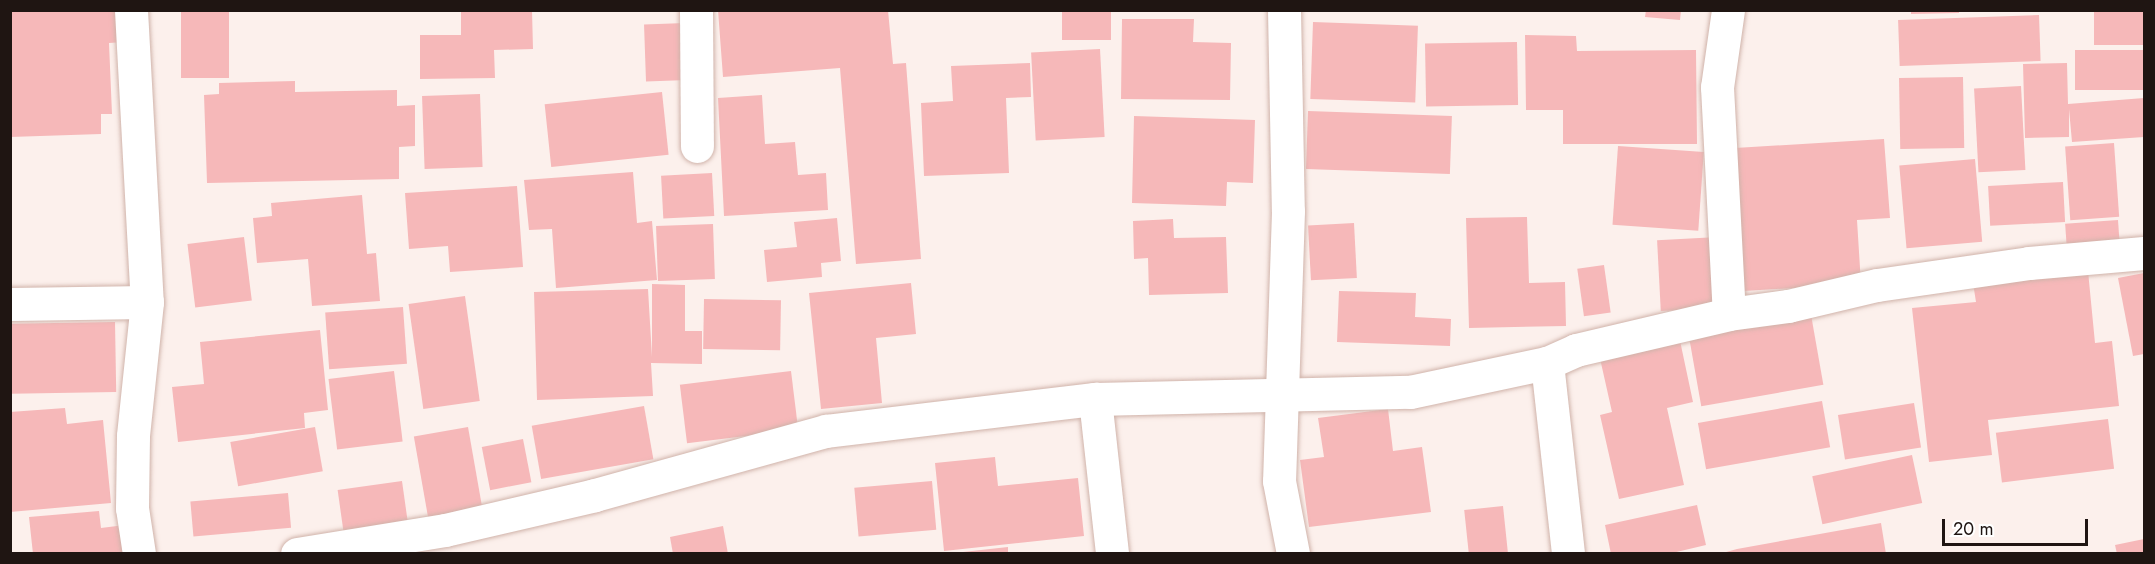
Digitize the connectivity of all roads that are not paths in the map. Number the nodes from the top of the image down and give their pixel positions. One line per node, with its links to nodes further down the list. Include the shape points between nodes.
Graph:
1 (131, 10): 7 (street)
2 (696, 10): 5 (street)
3 (1284, 10): 11 (street, via 1288,211)
4 (1728, 10): 9 (street, via 1717,87)
5 (697, 146)
6 (2145, 254): 9 (street, via 2029,263 1877,285 1788,306)
7 (147, 302): 8 (street); 13 (street, via 132,436 132,508)
8 (10, 304)
9 (1729, 314): 10 (street, via 1576,350)
10 (1547, 363): 11 (street, via 1410,392); 17 (street)
11 (1283, 396): 12 (street); 16 (street, via 1279,481)
12 (1095, 399): 14 (street, via 826,431 595,495 445,530); 15 (street)
13 (139, 554)
14 (297, 554)
15 (1112, 554)
16 (1293, 554)
17 (1568, 554)

